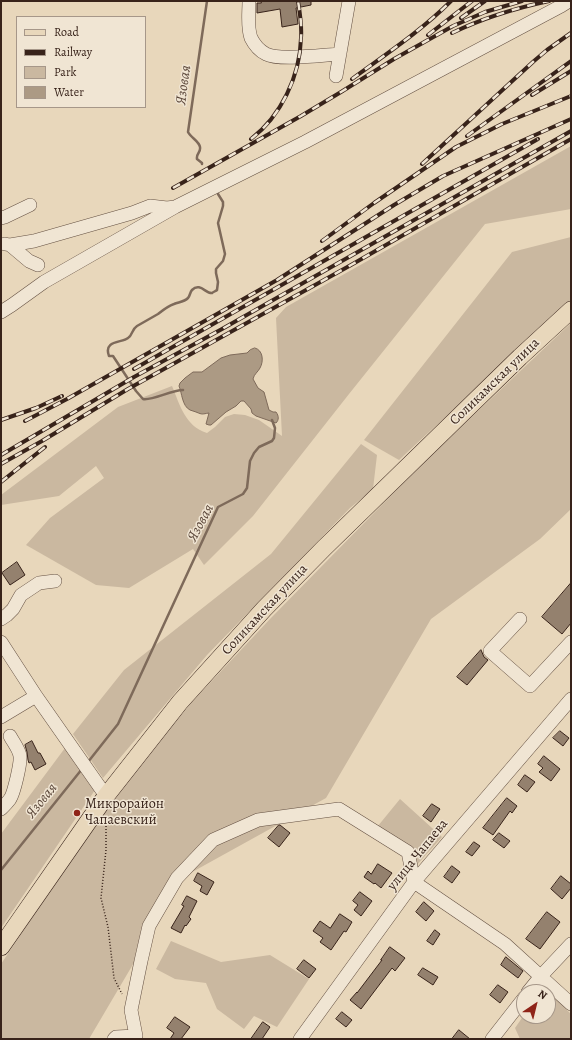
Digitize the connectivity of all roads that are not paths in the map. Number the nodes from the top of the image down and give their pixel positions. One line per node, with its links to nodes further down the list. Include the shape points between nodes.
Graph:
1 (249, 1): 4 (street, via 251,39 266,55 279,58)
2 (349, 1): 4 (street)
3 (569, 1): 7 (street, via 305,142)
4 (340, 54): 5 (street)
5 (336, 76)
6 (30, 205): 8 (street)
7 (175, 207): 9 (street, via 150,206 34,241); 11 (street, via 44,282)
8 (1, 218)
9 (5, 244): 10 (street)
10 (38, 266)
11 (7, 308)
12 (571, 310): 22 (main road, Соликамская улица, via 264,609 180,702)
13 (55, 582): 14 (street, via 39,583 22,595 13,609)
14 (1, 619)
15 (520, 619): 16 (street, via 490,651 530,686)
16 (571, 642)
17 (2, 645): 18 (street)
18 (36, 696): 20 (street); 22 (street)
19 (571, 699): 24 (street, улица Чапаева)
20 (1, 717)
21 (10, 736): 23 (street, via 18,748 20,762 13,792)
22 (106, 796): 26 (main road, Соликамская улица)
23 (1, 808)
24 (414, 882): 27 (street, via 505,944); 31 (street, via 408,852 339,809 258,820 213,840 177,878 149,926 130,1010); 33 (street, улица Чапаева)
25 (571, 944): 27 (street)
26 (1, 946)
27 (541, 976): 28 (street); 29 (street)
28 (534, 984)
29 (571, 1004)
30 (516, 1008): 34 (street)
31 (138, 1037): 32 (street)
32 (114, 1039)
33 (300, 1039)
34 (492, 1039)

